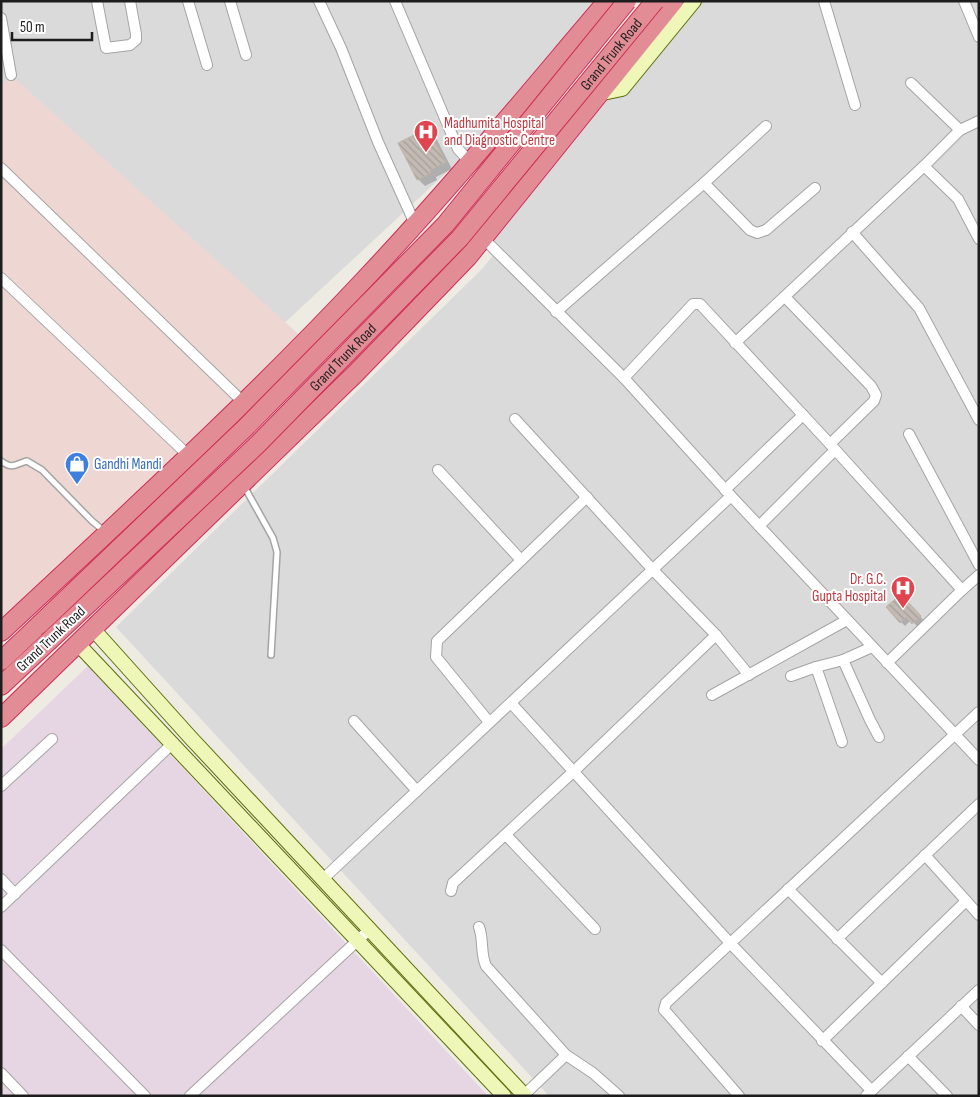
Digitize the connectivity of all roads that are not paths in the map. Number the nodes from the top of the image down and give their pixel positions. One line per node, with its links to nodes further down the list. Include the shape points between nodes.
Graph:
1 (96, 1): 2 (street, via 106,48 136,40)
2 (130, 1)
3 (188, 1): 19 (street)
4 (230, 1): 18 (street)
5 (319, 1): 32 (street)
6 (395, 1): 27 (street, via 458,149)
7 (607, 1): 27 (highway)
8 (623, 1): 16 (street)
9 (628, 1): 70 (highway, Grand Trunk Road, bridge, via 445,225 245,428)
10 (655, 1): 75 (highway, Grand Trunk Road, bridge, via 460,238 258,444)
11 (674, 1): 16 (highway)
12 (694, 1): 22 (street, via 622,89)
13 (824, 1): 23 (street)
14 (964, 1): 17 (street)
15 (1, 18): 20 (street)
16 (653, 26): 22 (highway)
17 (979, 37)
18 (246, 55)
19 (207, 65)
20 (11, 75)
21 (911, 83): 26 (street)
22 (598, 94): 34 (highway)
23 (855, 105)
24 (979, 121): 26 (street)
25 (766, 126): 30 (street)
26 (960, 130): 28 (street)
27 (470, 162): 32 (highway)
28 (924, 166): 33 (street); 35 (street, via 958,199)
29 (1, 168): 43 (street)
30 (704, 183): 31 (street, via 750,230 757,233 766,230); 40 (street)
31 (815, 188)
32 (415, 224): 36 (highway)
33 (852, 232): 38 (street); 46 (street, via 919,308)
34 (483, 238): 39 (highway); 40 (street)
35 (979, 239)
36 (373, 270): 39 (highway); 43 (highway)
37 (1, 278): 49 (street)
38 (785, 297): 41 (street); 48 (street, via 876,395)
39 (419, 308): 52 (highway)
40 (556, 312): 42 (street)
41 (735, 343): 42 (street, via 704,307 693,304); 44 (street)
42 (624, 378): 53 (street)
43 (244, 402): 49 (highway)
44 (803, 415): 48 (street); 53 (street)
45 (515, 419): 54 (street)
46 (979, 420)
47 (909, 434): 58 (street)
48 (833, 447): 55 (street); 61 (street)
49 (189, 456): 56 (highway)
50 (1, 461): 56 (lane, via 14,466 27,461 42,470)
51 (438, 470): 57 (street)
52 (243, 483): 64 (highway); 68 (lane, via 273,538 277,552)
53 (728, 493): 55 (street); 59 (street)
54 (587, 498): 57 (street); 59 (street)
55 (759, 526): 62 (street)
56 (107, 533): 63 (highway)
57 (521, 560): 81 (street, via 437,641 436,657)
58 (979, 565)
59 (653, 570): 65 (street); 77 (street)
60 (979, 575): 61 (street)
61 (962, 590): 71 (street)
62 (848, 620): 67 (street); 73 (street)
63 (3, 628)
64 (93, 629): 66 (highway); 95 (street)
65 (716, 635): 73 (street); 88 (street)
66 (78, 644): 79 (highway); 86 (street)
67 (872, 647): 69 (street); 71 (street)
68 (271, 655)
69 (843, 660): 72 (street); 83 (street)
70 (1, 661)
71 (887, 663): 82 (street)
72 (816, 667): 74 (street); 85 (street)
73 (749, 675): 76 (street)
74 (791, 676)
75 (1, 686)
76 (712, 695)
77 (511, 703): 81 (street); 88 (street)
78 (979, 712): 82 (street)
79 (1, 718)
80 (354, 721): 90 (street)
81 (489, 722): 90 (street)
82 (955, 734): 87 (street); 96 (street)
83 (879, 738)
84 (52, 739): 89 (street)
85 (842, 742)
86 (172, 744): 98 (street); 106 (street)
87 (979, 760)
88 (573, 772): 92 (street); 107 (street)
89 (1, 786)
90 (416, 791): 95 (street)
91 (979, 804): 93 (street)
92 (506, 835): 97 (street, via 453,883); 104 (street)
93 (925, 855): 99 (street); 105 (street)
94 (1, 879): 98 (street)
95 (323, 879): 103 (street)
96 (788, 889): 105 (street); 107 (street)
97 (451, 891)
98 (15, 894): 100 (street)
99 (966, 901): 101 (street); 109 (street)
100 (1, 907)
101 (979, 914)
102 (478, 928): 114 (street, via 486,966)
103 (370, 929): 106 (street); 118 (street)
104 (595, 929)
105 (837, 939): 109 (street)
106 (357, 941): 121 (street); 122 (street)
107 (731, 944): 113 (street); 124 (street, via 664,1006)
108 (1, 950): 120 (street)
109 (882, 983): 113 (street)
110 (979, 990): 111 (street)
111 (962, 1006): 112 (street); 115 (street)
112 (979, 1025)
113 (822, 1040): 117 (street)
114 (566, 1055): 118 (street); 123 (street, via 593,1072)
115 (908, 1056): 117 (street); 125 (street)
116 (1, 1073): 119 (street)
117 (868, 1093)
118 (525, 1095)
119 (23, 1096)
120 (145, 1096)
121 (190, 1096)
122 (504, 1096)
123 (619, 1096)
124 (739, 1096)
125 (947, 1096)

